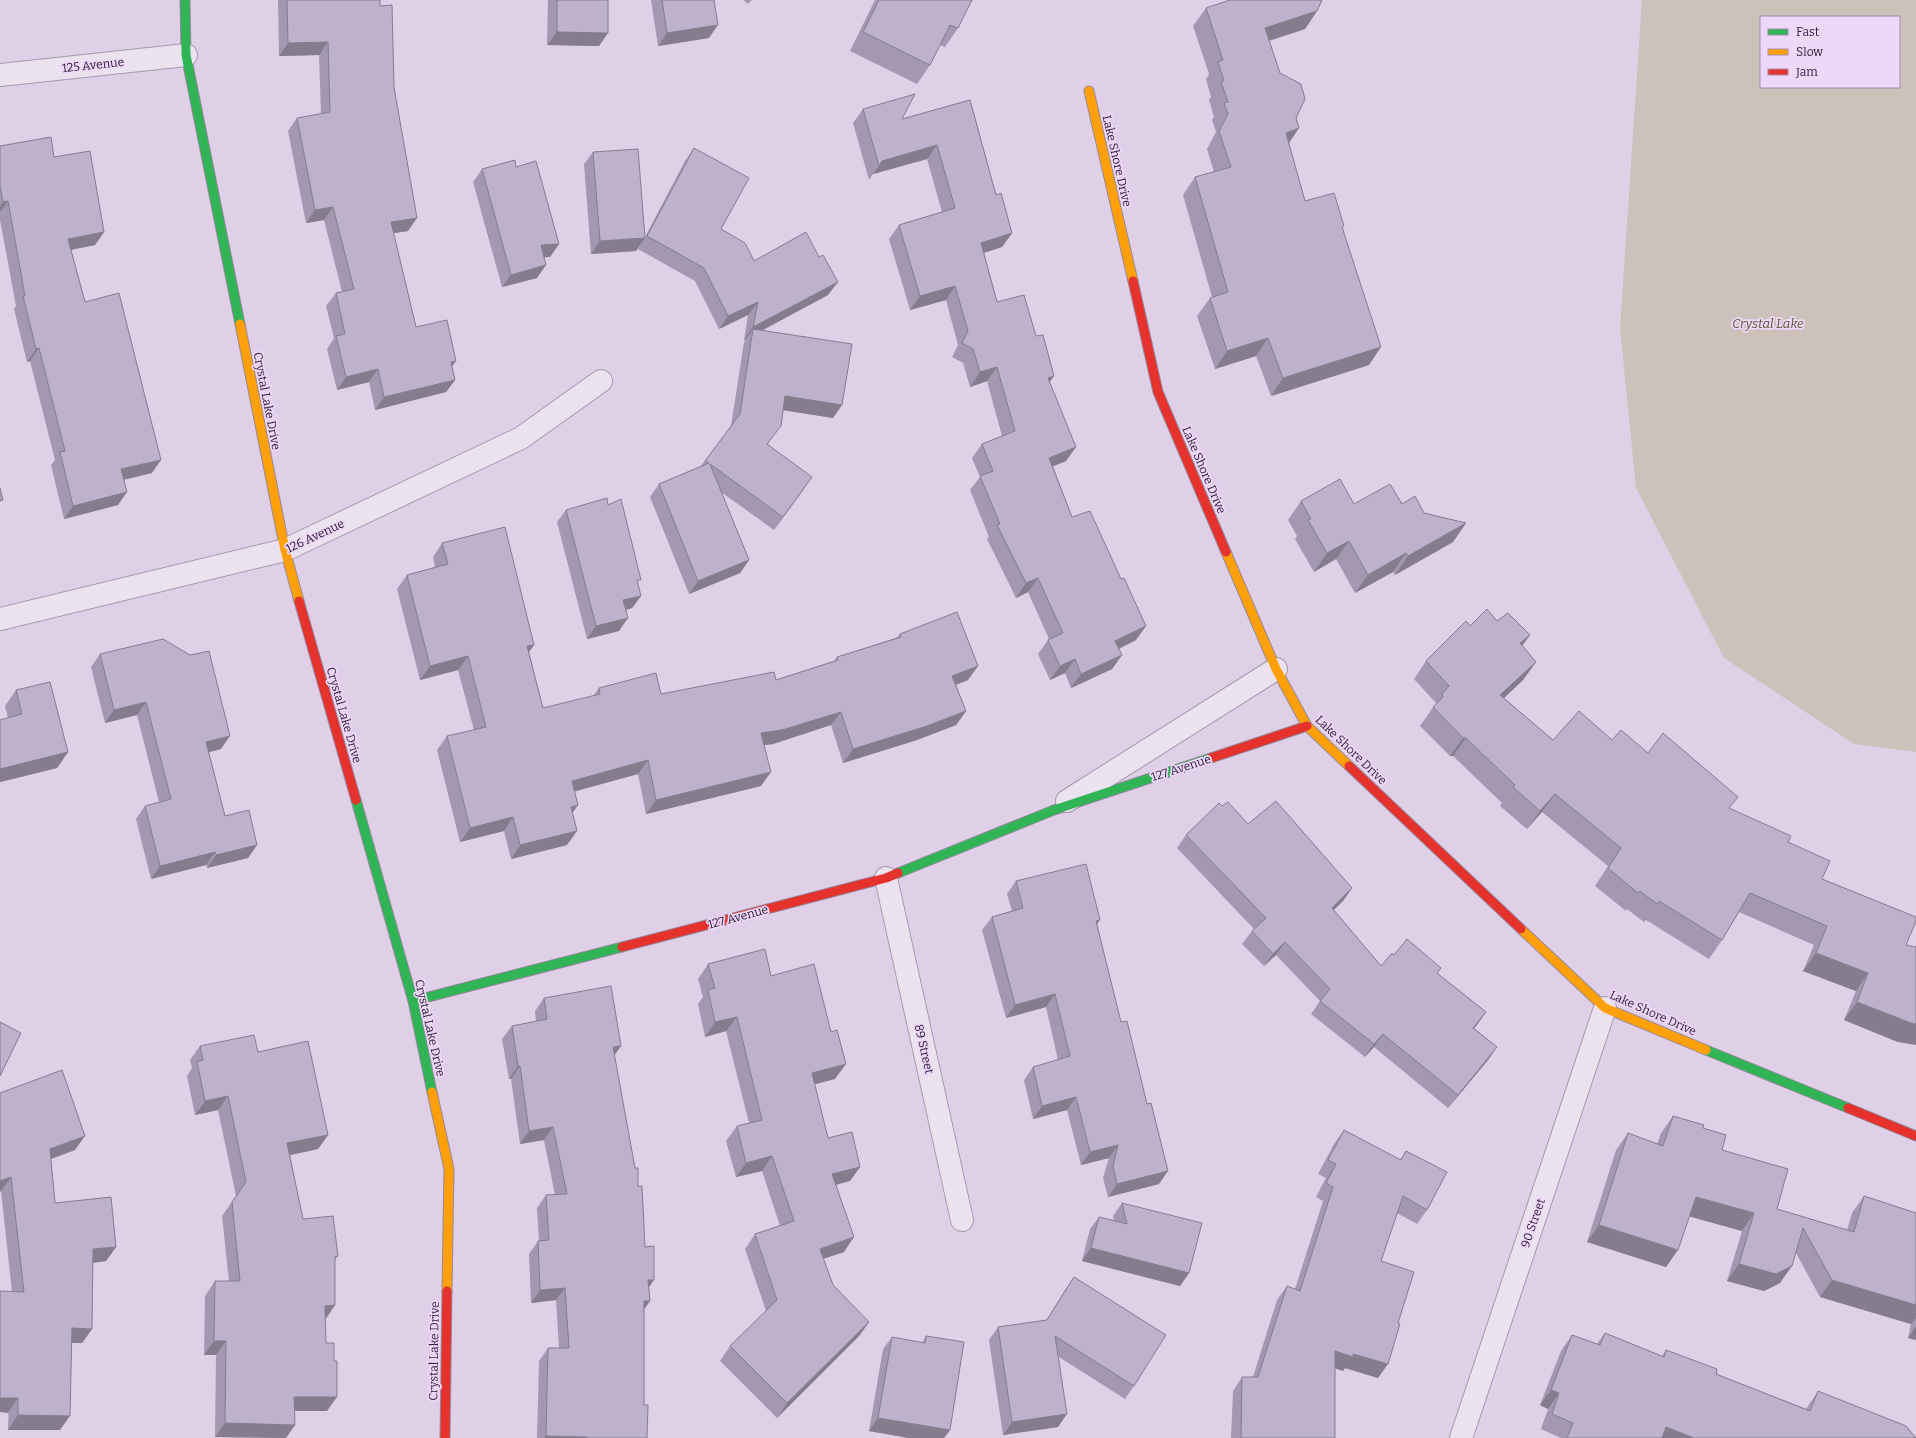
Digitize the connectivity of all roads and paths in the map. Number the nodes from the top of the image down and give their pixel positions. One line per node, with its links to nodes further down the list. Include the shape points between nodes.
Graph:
1 (185, 0): 2 (street, Crystal Lake Drive)
2 (186, 55): 3 (street, 125 Avenue); 6 (street, Crystal Lake Drive)
3 (0, 75)
4 (1089, 91): 8 (street, Lake Shore Drive, via 1158,392)
5 (601, 381): 6 (street, 126 Avenue, via 520,438)
6 (285, 550): 7 (street, 126 Avenue); 12 (street, Crystal Lake Drive)
7 (0, 619)
8 (1276, 669): 9 (street, Lake Shore Drive); 10 (street, 127 Avenue)
9 (1307, 726): 10 (street, 127 Avenue); 13 (street, Lake Shore Drive)
10 (1054, 810): 11 (street, 127 Avenue)
11 (886, 878): 12 (street, 127 Avenue); 15 (street, 89 Street)
12 (413, 1001): 16 (street, Crystal Lake Drive, via 448,1169)
13 (1605, 1008): 14 (street, Lake Shore Drive); 17 (street, 90 Street)
14 (1916, 1136)
15 (962, 1220)
16 (445, 1438)
17 (1461, 1438)

